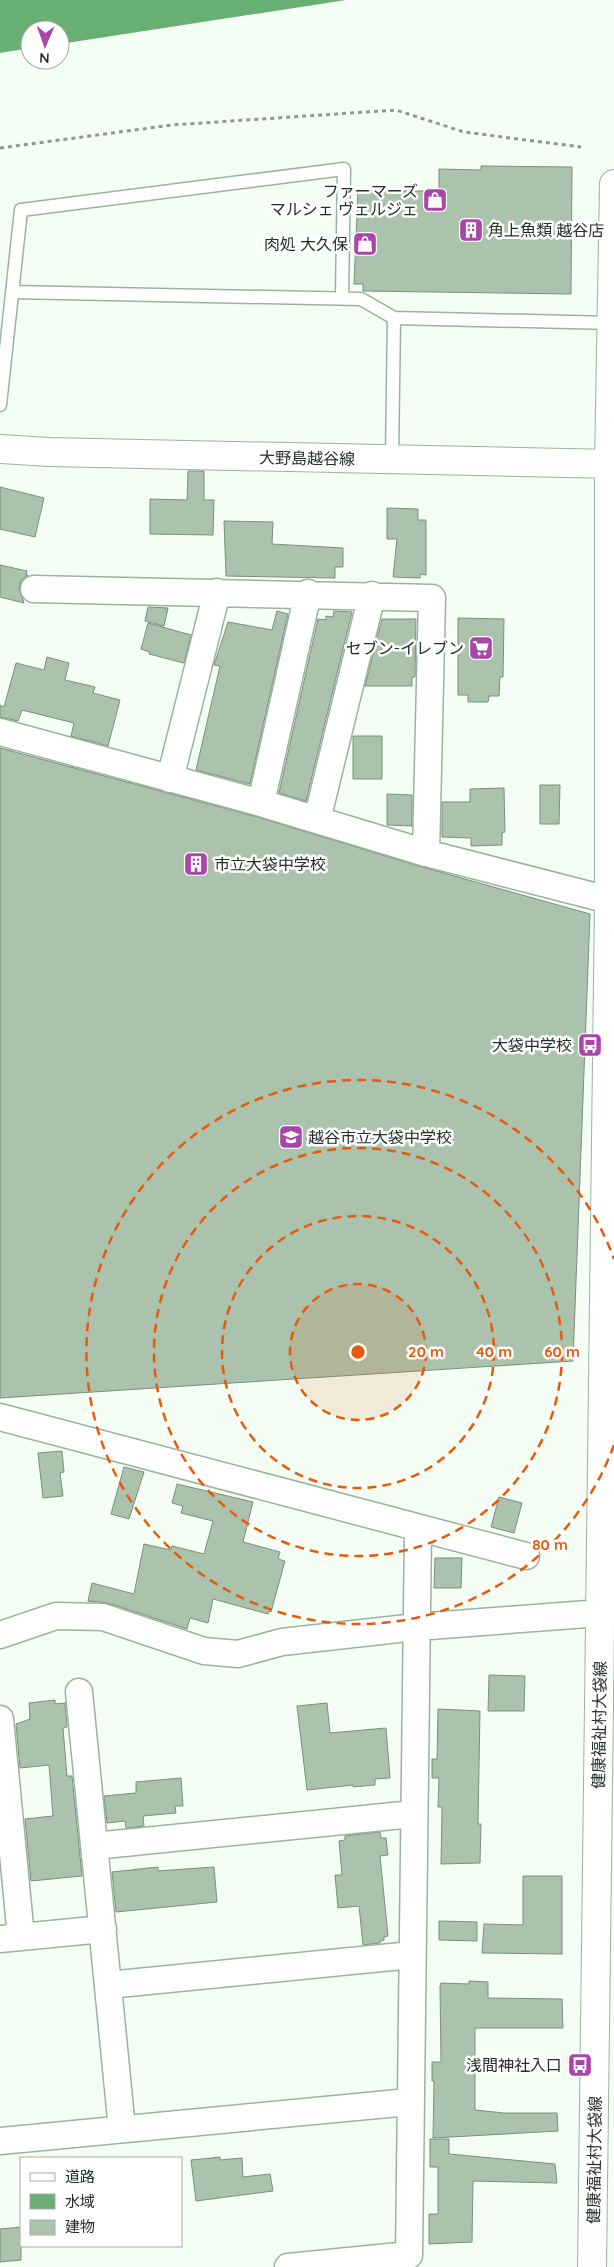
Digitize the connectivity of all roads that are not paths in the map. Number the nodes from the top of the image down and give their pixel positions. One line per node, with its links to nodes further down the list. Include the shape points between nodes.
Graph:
1 (614, 184): 5 (street, 健康福祉村大袋線)
2 (12, 292): 3 (lane); 3 (lane, via 21,210 344,170); 6 (lane)
3 (342, 298): 4 (lane, via 361,298)
4 (394, 318): 5 (lane); 9 (lane)
5 (612, 323): 10 (street, 健康福祉村大袋線)
6 (2, 370): 7 (lane)
7 (0, 406)
8 (0, 448): 9 (street, 大野島越谷線, via 49,452)
9 (392, 459): 10 (street, 大野島越谷線)
10 (611, 464): 20 (street, 健康福祉村大袋線)
11 (34, 589): 12 (street)
12 (217, 592): 13 (street); 16 (street)
13 (308, 593): 14 (street); 17 (street)
14 (372, 596): 18 (street); 19 (street, via 432,598)
15 (0, 732): 16 (street)
16 (170, 779): 17 (street)
17 (260, 803): 18 (street)
18 (317, 820): 19 (street)
19 (426, 853): 20 (street)
20 (609, 900): 24 (street, 健康福祉村大袋線)
21 (0, 1417): 22 (street)
22 (418, 1529): 23 (street); 25 (street)
23 (526, 1556)
24 (607, 1612): 25 (street); 39 (street, 健康福祉村大袋線)
25 (416, 1628): 26 (street, via 282,1642 249,1652 227,1654 204,1651 103,1617 56,1616); 29 (street)
26 (0, 1635)
27 (79, 1692): 30 (street)
28 (0, 1719): 32 (street)
29 (413, 1814): 30 (street); 33 (street)
30 (94, 1846): 31 (street)
31 (103, 1929): 32 (street); 34 (street)
32 (11, 1938)
33 (412, 1955): 34 (street); 35 (street)
34 (108, 1985): 36 (street)
35 (409, 2102): 36 (street); 38 (street, via 409,2255)
36 (122, 2129): 37 (street)
37 (0, 2142)
38 (288, 2267)
39 (592, 2267)

